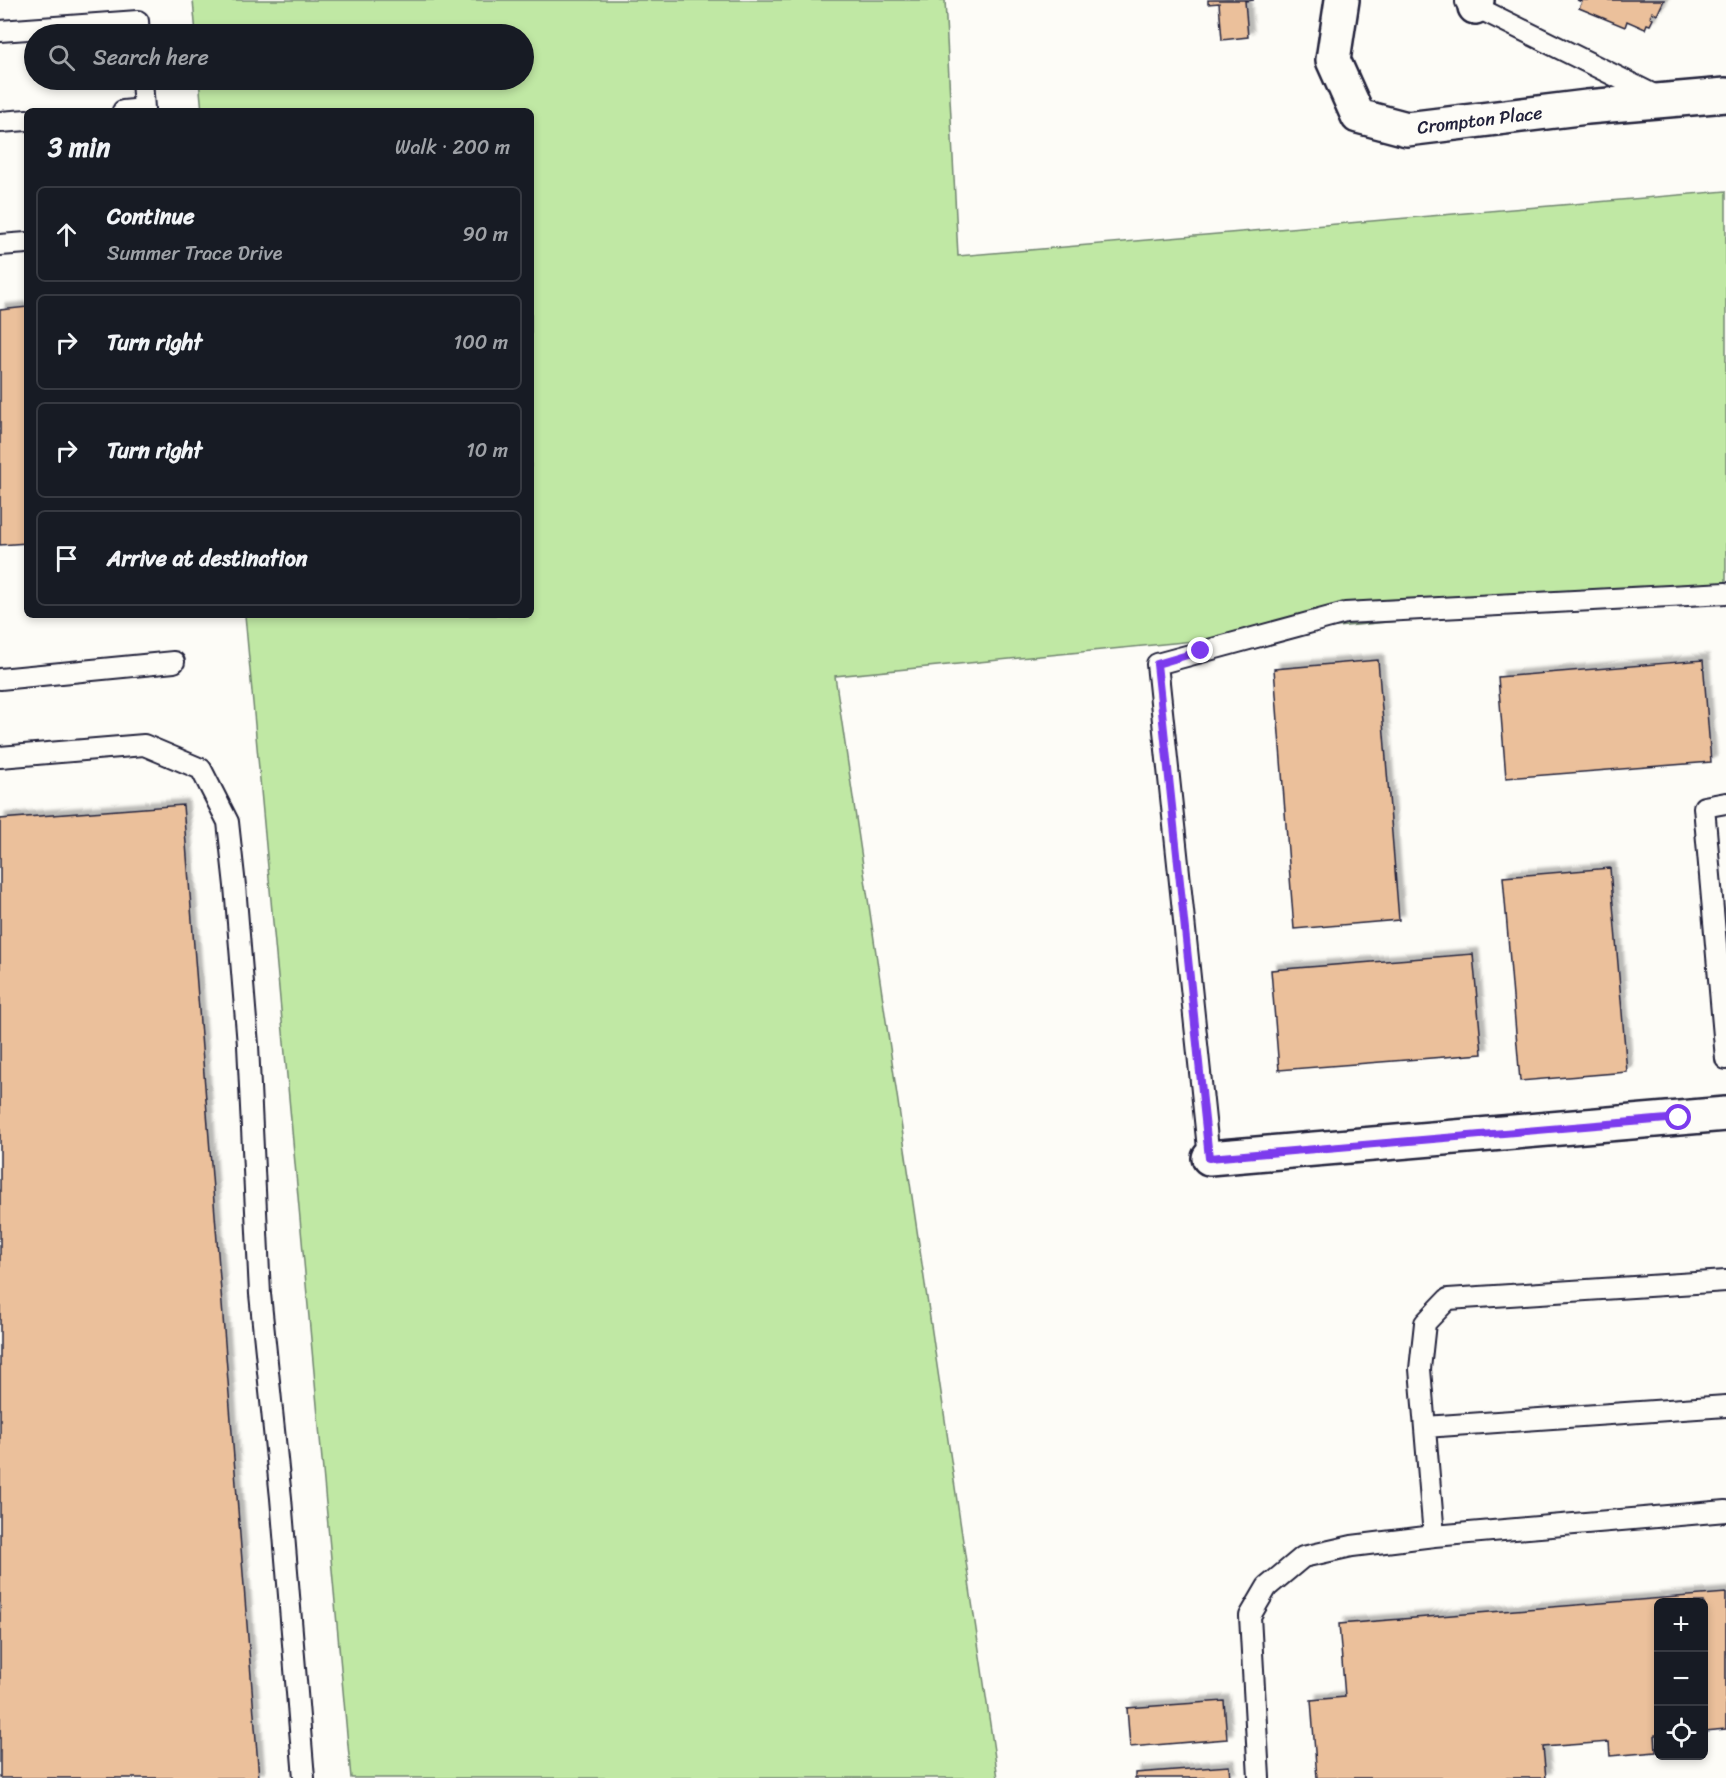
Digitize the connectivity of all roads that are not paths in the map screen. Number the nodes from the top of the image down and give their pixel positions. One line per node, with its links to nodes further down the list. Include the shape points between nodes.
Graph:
1 (1342, 0): 7 (street, Crompton Place, via 1333,60 1359,116 1407,129)
2 (1471, 2): 7 (lane)
3 (24, 30): 4 (lane)
4 (0, 31)
5 (143, 90): 8 (lane)
6 (1726, 95): 7 (street, Crompton Place)
7 (1665, 100)
8 (144, 108)
9 (24, 120): 10 (lane)
10 (0, 122)
11 (24, 243): 12 (lane)
12 (0, 245)
13 (1726, 593): 20 (lane, via 1345,613 1157,664)
14 (174, 662): 15 (lane)
15 (0, 679)
16 (0, 757): 26 (lane, via 144,745 201,769 228,822 248,1045 260,1294)
17 (1726, 803): 18 (lane, via 1704,807)
18 (1726, 1059)
19 (1726, 1114): 20 (street)
20 (1209, 1158)
21 (1726, 1281): 23 (lane, via 1449,1299 1425,1323 1419,1369)
22 (1726, 1406): 23 (lane)
23 (1425, 1427): 25 (lane)
24 (1726, 1511): 25 (lane)
25 (1434, 1536): 27 (lane, via 1352,1546 1303,1557 1267,1587 1250,1616)
26 (304, 1778)
27 (1259, 1778)

